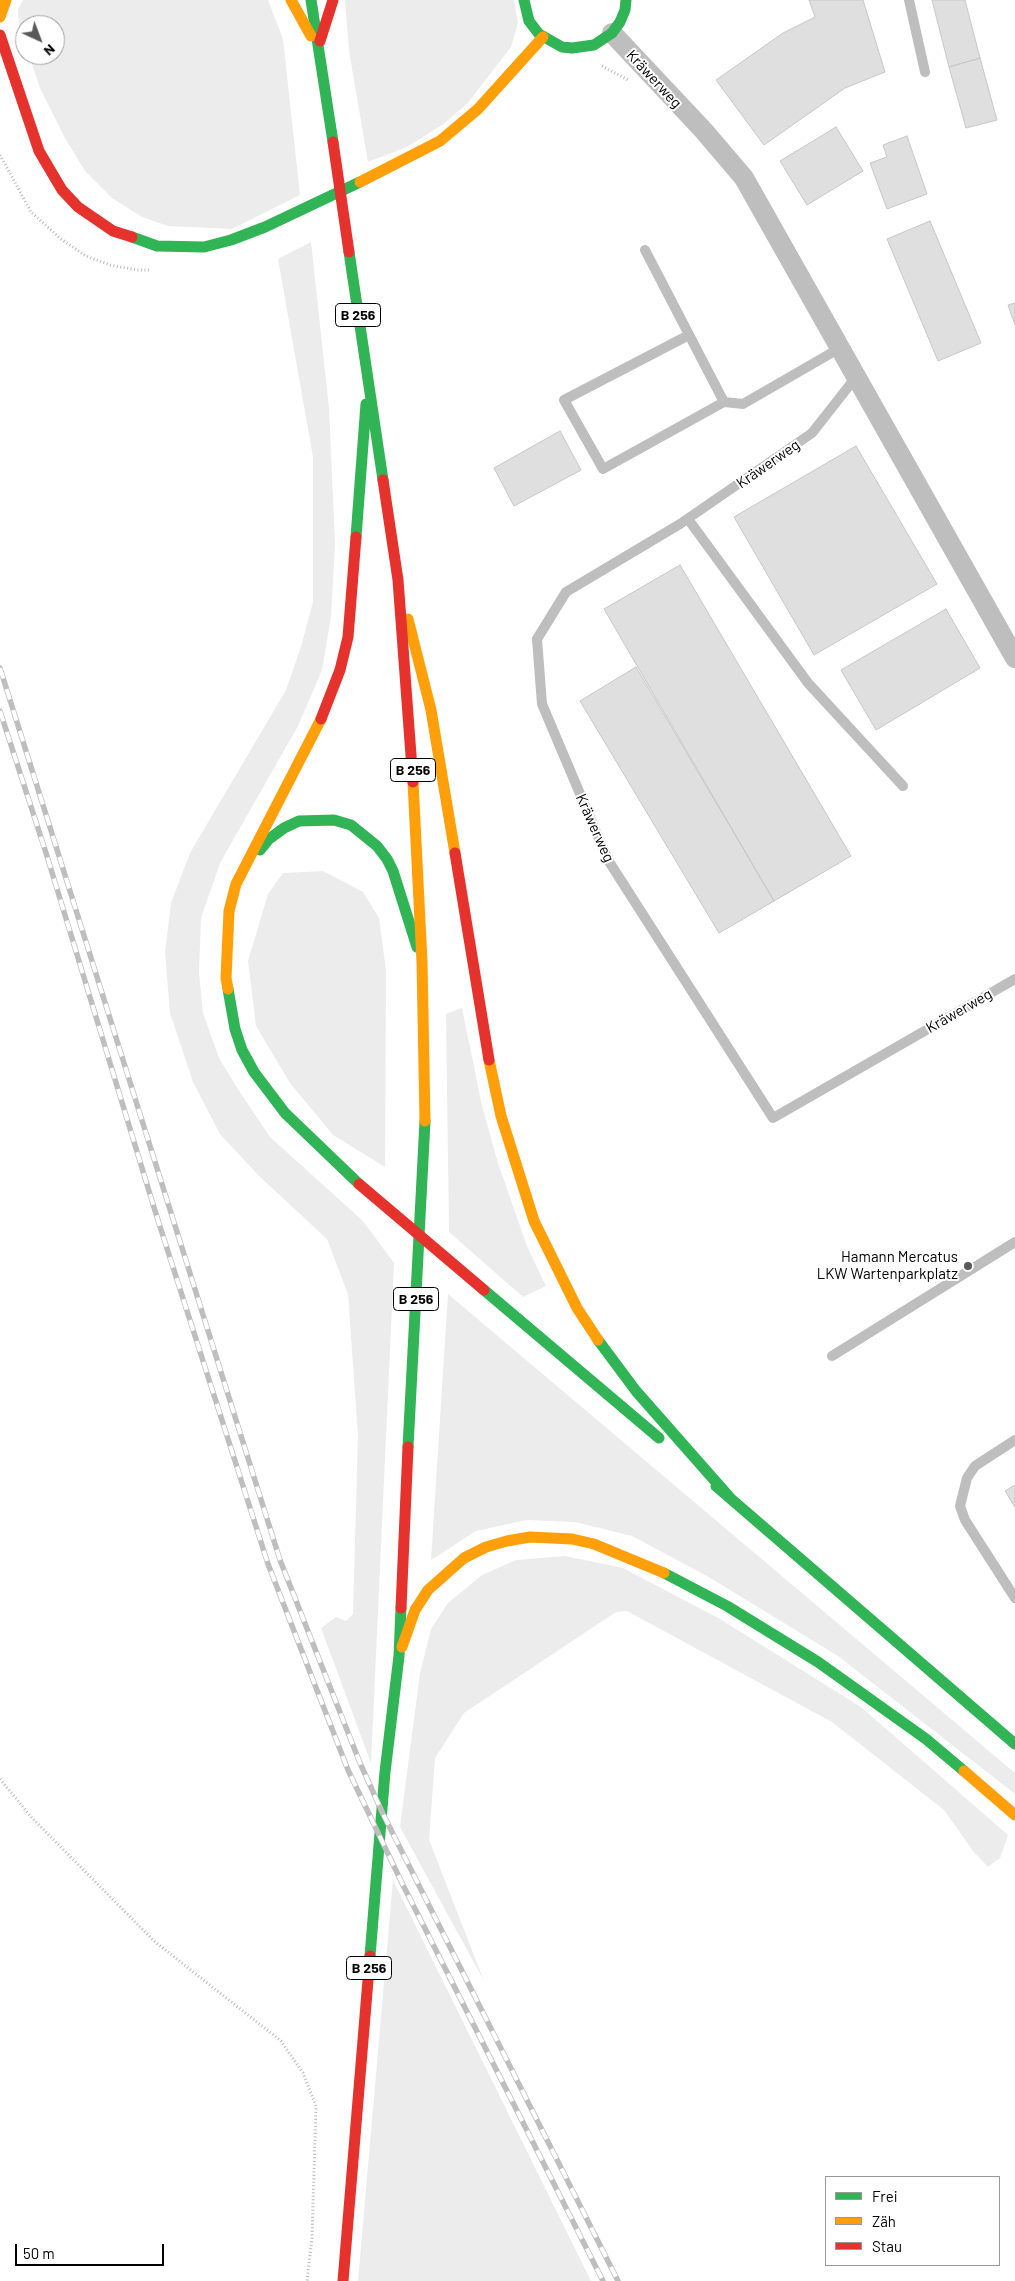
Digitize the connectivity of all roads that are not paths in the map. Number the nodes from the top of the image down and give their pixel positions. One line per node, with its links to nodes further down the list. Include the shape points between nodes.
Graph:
1 (6, 0): 8 (main road)
2 (290, 0): 12 (main road)
3 (312, 0): 12 (main road, B 256)
4 (333, 0): 12 (main road)
5 (524, 0): 11 (main road, via 530,21)
6 (626, 0): 9 (main road, via 620,22)
7 (909, 0): 14 (lane)
8 (0, 18)
9 (612, 33): 11 (main road, via 594,45 578,48 562,47); 17 (street, Kräwerweg, via 744,178)
10 (0, 35): 13 (main road)
11 (543, 37): 13 (main road, via 478,109 440,141 265,227 204,247 182,248 157,246 113,231 78,207 62,190 39,151)
12 (318, 48): 19 (main road, B 256, bridge)
13 (3, 51)
14 (925, 72)
15 (645, 250): 16 (lane)
16 (689, 335): 20 (lane); 20 (lane, via 564,400 603,470)
17 (840, 348): 18 (street, Kräwerweg); 20 (lane, via 743,404)
18 (856, 377): 21 (lane, Kräwerweg, via 812,433); 23 (street, Kräwerweg)
19 (368, 378): 22 (main road, B 256); 25 (main road, via 352,598 340,670 318,726)
20 (724, 402)
21 (688, 519): 24 (lane, via 808,683); 27 (lane, Kräwerweg, via 566,592 537,639 542,704 608,860 773,1118)
22 (398, 580): 26 (main road, B 256, via 416,804); 31 (main road, via 432,710 500,1116 534,1221 572,1299 606,1351 636,1391)
23 (1015, 658)
24 (903, 786)
25 (236, 884): 26 (main road, via 269,840 284,828 299,821 317,819 351,825 377,846 393,871); 31 (main road, bridge, via 229,911 226,978 235,1029 242,1050 284,1113 359,1184)
26 (422, 962): 33 (main road, B 256, via 425,1135)
27 (1015, 979)
28 (1015, 1242): 29 (lane)
29 (832, 1356)
30 (1015, 1440): 32 (lane, via 975,1466 967,1478 960,1506 965,1520)
31 (731, 1498): 34 (main road)
32 (1015, 1598)
33 (399, 1656): 35 (main road, via 415,1610 428,1590 464,1558 486,1547 530,1537 572,1539 594,1544 671,1576 818,1662 926,1739); 36 (main road, B 256, via 385,1772)
34 (1015, 1744)
35 (1015, 1815)
36 (343, 2281)

